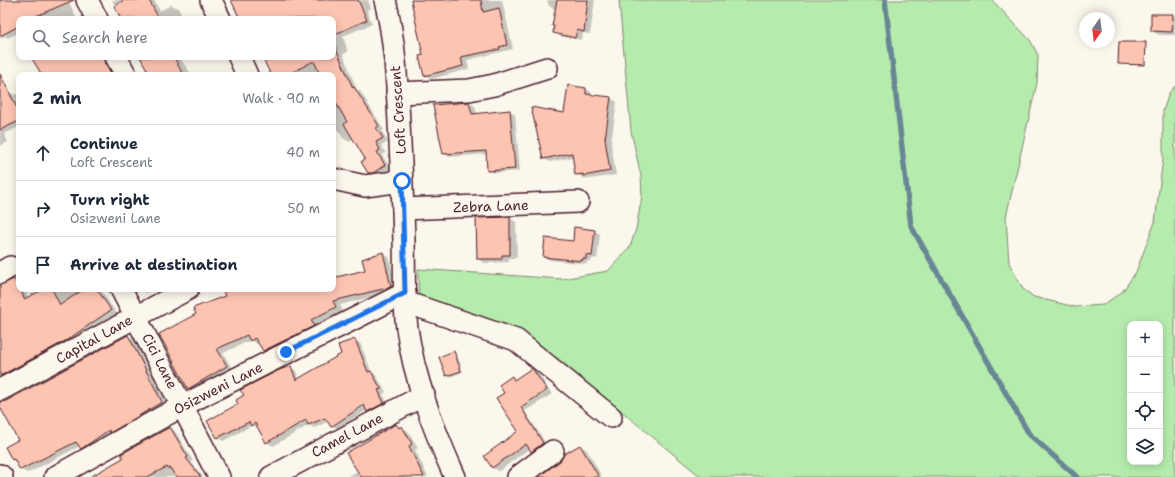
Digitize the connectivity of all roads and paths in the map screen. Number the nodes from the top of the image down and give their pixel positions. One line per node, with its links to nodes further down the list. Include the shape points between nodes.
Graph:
1 (87, 0): 4 (street)
2 (211, 0): 5 (street)
3 (385, 0): 11 (street, Loft Crescent, via 394,53)
4 (95, 16)
5 (219, 16)
6 (118, 60): 9 (street)
7 (240, 60): 10 (street)
8 (547, 68): 11 (street, via 494,85 468,90)
9 (124, 72)
10 (246, 72)
11 (397, 93): 13 (street, Loft Crescent)
12 (336, 180): 13 (street, via 366,186)
13 (402, 181): 15 (street, Loft Crescent)
14 (578, 202): 15 (street, Zebra Lane)
15 (403, 209): 18 (street, Loft Crescent)
16 (123, 292): 19 (street, Cici Lane)
17 (182, 292): 19 (street, Capital Lane)
18 (405, 297): 21 (street, Loft Crescent, via 410,350); 22 (street, Osizweni Lane); 23 (street, via 516,340)
19 (136, 315): 20 (street, Capital Lane); 22 (street, Cici Lane)
20 (0, 390)
21 (424, 395): 27 (street, Camel Lane); 28 (street, Loft Crescent)
22 (182, 406): 25 (street, Osizweni Lane); 26 (street, Cici Lane)
23 (611, 417)
24 (553, 451): 29 (street)
25 (55, 477)
26 (219, 477)
27 (271, 477)
28 (455, 477)
29 (518, 477)

